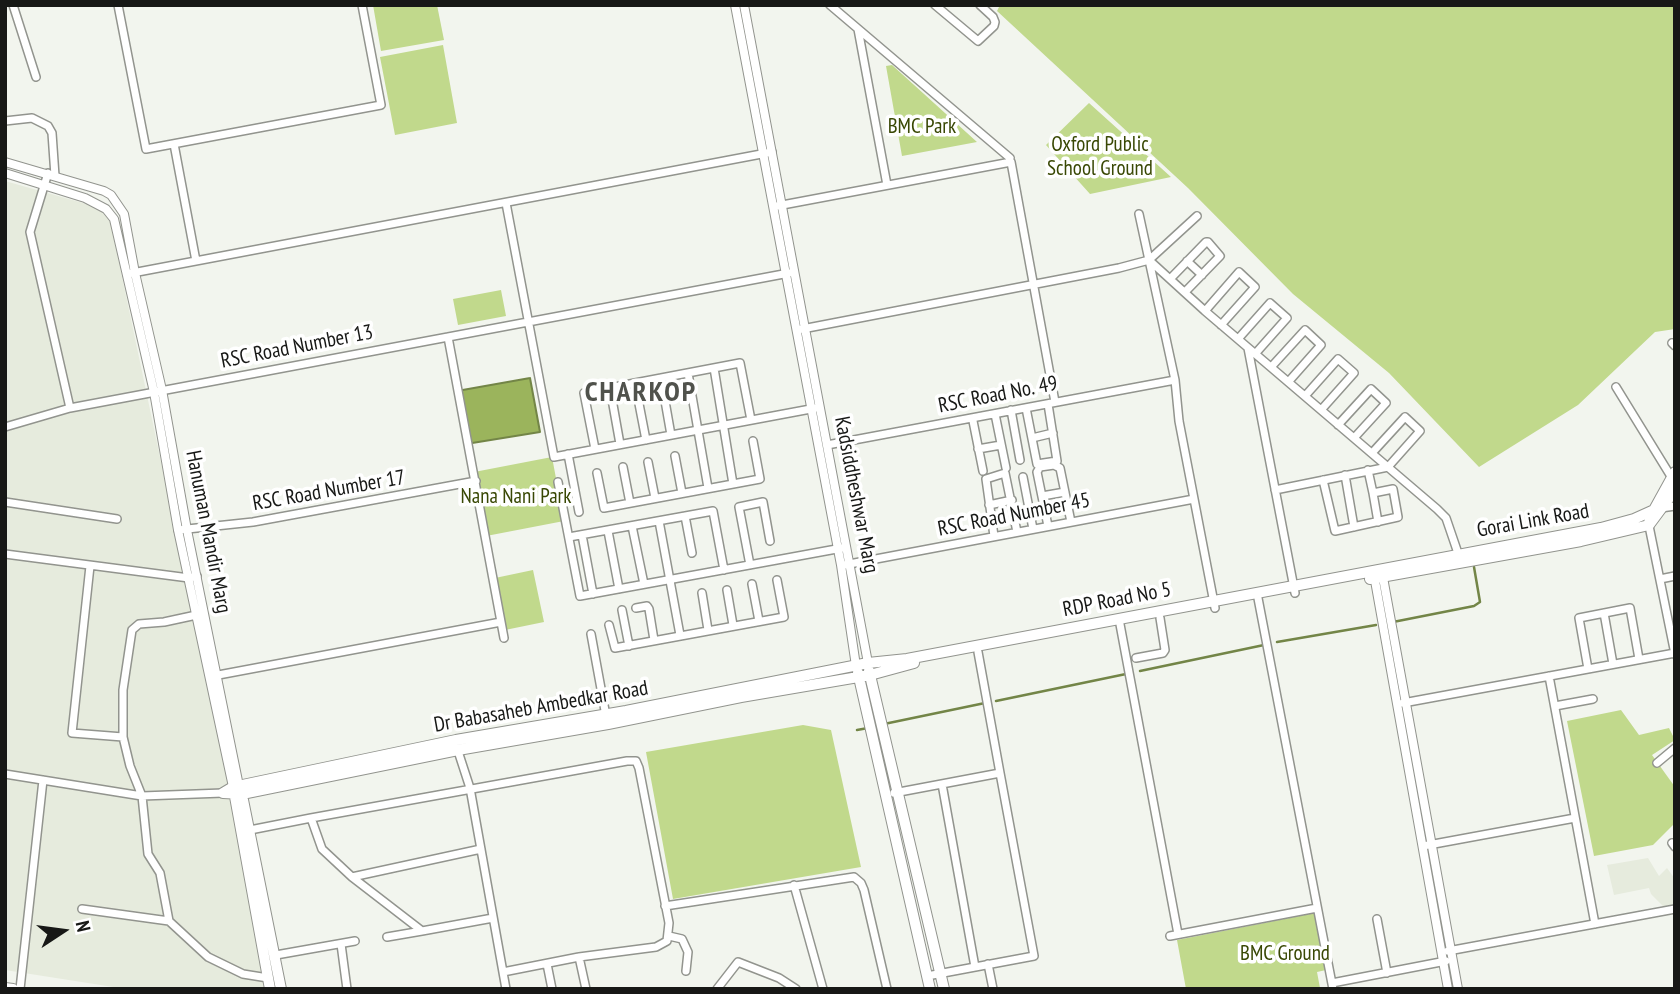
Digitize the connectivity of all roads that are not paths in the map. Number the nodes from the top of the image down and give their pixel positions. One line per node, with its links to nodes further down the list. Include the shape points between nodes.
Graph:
1 (13, 5): 10 (street)
2 (118, 5): 12 (street, via 146,149)
3 (362, 5): 12 (street, via 381,105)
4 (735, 5): 13 (street, Kadsiddheshwar Marg)
5 (744, 5): 13 (street, Kadsiddheshwar Marg)
6 (830, 5): 9 (street)
7 (935, 5): 8 (street, via 978,41 995,23)
8 (980, 5)
9 (858, 29): 14 (street); 19 (street)
10 (36, 77)
11 (5, 121): 17 (street, via 32,118 48,125)
12 (174, 144): 25 (street)
13 (767, 152): 20 (street); 21 (street, Kadsiddheshwar Marg)
14 (1010, 158)
15 (5, 162): 17 (street, Hanuman Mandir Marg)
16 (5, 173): 18 (street)
17 (52, 175): 18 (street); 28 (street, Hanuman Mandir Marg, via 111,195 128,229)
18 (45, 185): 28 (street, via 106,209 114,219); 53 (street, via 30,232)
19 (887, 185): 21 (street); 31 (street, via 1011,162)
20 (506, 203): 25 (street); 34 (street)
21 (777, 206): 27 (street, Kadsiddheshwar Marg)
22 (1139, 214): 24 (street)
23 (1197, 216): 24 (street)
24 (1149, 260): 30 (street); 31 (street); 45 (street)
25 (196, 261): 28 (street)
26 (1187, 261): 29 (street); 29 (street, via 1208,242 1220,256); 30 (street)
27 (790, 272): 34 (street, RSC Road Number 13); 36 (street, Kadsiddheshwar Marg)
28 (131, 274): 50 (street, Hanuman Mandir Marg)
29 (1202, 275): 32 (street)
30 (1171, 278): 32 (street)
31 (1032, 285): 36 (street); 52 (street)
32 (1185, 292): 33 (street)
33 (1205, 311): 35 (street); 35 (street, via 1239,272 1255,287)
34 (528, 322): 37 (street, RSC Road Number 13); 77 (street, via 554,457)
35 (1221, 325): 38 (street)
36 (801, 330): 54 (street, Kadsiddheshwar Marg)
37 (448, 337): 50 (street, RSC Road Number 13); 91 (street)
38 (1238, 339): 39 (street); 40 (street, via 1270,303 1287,318)
39 (1248, 348): 40 (street); 95 (street)
40 (1255, 354): 51 (street)
41 (1273, 365): 46 (street, via 1305,330 1321,345)
42 (714, 368): 43 (street); 59 (street, via 740,363); 61 (street)
43 (688, 373): 44 (street); 64 (street)
44 (661, 378): 47 (street); 66 (street)
45 (1175, 380): 52 (street, RSC Road No. 49); 102 (street)
46 (1290, 380)
47 (635, 383): 49 (street); 69 (street)
48 (1616, 387): 89 (street)
49 (610, 388): 71 (street); 74 (street, via 584,393)
50 (158, 391): 53 (street, RSC Road Number 13); 120 (street, Hanuman Mandir Marg)
51 (1304, 396): 57 (street); 57 (street, via 1338,359 1354,373)
52 (1051, 403): 55 (street, RSC Road No. 49); 65 (street)
53 (71, 408): 63 (street, RSC Road Number 13)
54 (816, 408): 59 (street); 73 (street, Kadsiddheshwar Marg); 128 (street, Kadsiddheshwar Marg)
55 (1026, 408): 56 (street, RSC Road No. 49); 67 (street)
56 (1011, 410): 58 (street, RSC Road No. 49); 79 (street)
57 (1321, 410): 62 (street)
58 (995, 414): 72 (street); 73 (street, RSC Road No. 49)
59 (751, 420): 61 (street)
60 (973, 421): 75 (street)
61 (723, 425): 64 (street); 93 (street)
62 (1338, 425): 68 (street); 68 (street, via 1371,389 1387,403)
63 (5, 427)
64 (696, 430): 66 (street); 94 (street)
65 (1053, 433): 67 (street); 67 (street, via 1056,461 1037,464)
66 (671, 435): 69 (street)
67 (1032, 438)
68 (1354, 438): 76 (street)
69 (646, 440): 71 (street)
70 (753, 441): 93 (street, via 760,479)
71 (620, 444): 74 (street)
72 (1001, 444): 75 (street); 82 (street)
73 (827, 445): 128 (street, Kadsiddheshwar Marg)
74 (595, 449): 77 (street)
75 (978, 449): 85 (street)
76 (1372, 453): 83 (street); 83 (street, via 1405,417 1420,431)
77 (568, 454): 109 (street)
78 (676, 456): 98 (street)
79 (1020, 460)
80 (648, 462): 101 (street)
81 (623, 467): 105 (street)
82 (1006, 467)
83 (1388, 467): 84 (street); 131 (street, via 1446,519)
84 (1368, 470): 87 (street); 99 (street)
85 (983, 471)
86 (597, 473): 105 (street, via 604,508)
87 (1345, 475): 90 (street); 118 (street)
88 (1023, 477): 119 (street)
89 (1674, 478): 108 (main road)
90 (1323, 480): 95 (street); 118 (street, via 1335,531)
91 (476, 481): 120 (street, RSC Road Number 17, via 253,522); 159 (street)
92 (558, 482): 125 (street)
93 (733, 484): 94 (street)
94 (708, 488): 98 (street)
95 (1275, 490): 146 (street)
96 (1675, 490): 108 (main road)
97 (1065, 492): 100 (street); 100 (street, via 1058,466 1040,467); 113 (street)
98 (682, 493): 101 (street)
99 (1373, 493): 114 (street); 114 (street, via 1393,489 1398,517)
100 (1042, 496): 117 (street)
101 (655, 498): 105 (street)
102 (1194, 499): 113 (street, RSC Road Number 45); 150 (street)
103 (1012, 500): 106 (street); 106 (street, via 1005,473 986,479); 122 (street)
104 (5, 502): 111 (street)
105 (630, 503)
106 (989, 505): 124 (street)
107 (1675, 506): 108 (street)
108 (1654, 510): 115 (main road); 115 (street); 127 (main road, Gorai Link Road)
109 (579, 512)
110 (685, 516): 112 (street); 129 (street); 135 (street, via 713,511)
111 (117, 519)
112 (659, 521): 116 (street); 140 (street)
113 (1071, 522): 117 (street, RSC Road Number 45)
114 (1378, 522): 118 (street)
115 (1649, 525): 127 (main road, Gorai Link Road); 139 (street)
116 (632, 526): 121 (street); 143 (street)
117 (1048, 526): 119 (street, RSC Road Number 45)
118 (1354, 527)
119 (1033, 529): 122 (street, RSC Road Number 45)
120 (183, 530): 138 (street, Hanuman Mandir Marg)
121 (608, 531): 123 (street); 144 (street)
122 (1017, 532): 124 (street, RSC Road Number 45)
123 (582, 535): 125 (street); 148 (street)
124 (994, 536): 132 (street, RSC Road Number 45)
125 (569, 537): 148 (street, via 580,596)
126 (771, 541): 133 (street, via 763,502 739,506)
127 (1524, 547): 131 (main road, Gorai Link Road)
128 (842, 548): 132 (street, Kadsiddheshwar Marg); 133 (street)
129 (692, 553)
130 (5, 554): 134 (street)
131 (1460, 559): 136 (main road, Gorai Link Road)
132 (845, 564): 174 (street, Kadsiddheshwar Marg); 177 (street, Kadsiddheshwar Marg)
133 (750, 565): 135 (street)
134 (90, 566): 138 (street); 186 (street, via 72,733)
135 (724, 570): 140 (street)
136 (1378, 574): 146 (main road, RDP Road No 5); 182 (street); 183 (street)
137 (1675, 576): 139 (street)
138 (193, 577): 156 (street, Hanuman Mandir Marg)
139 (1660, 579): 152 (street)
140 (671, 580): 143 (street); 166 (street)
141 (777, 580): 158 (street, via 784,617)
142 (752, 583): 158 (street)
143 (644, 584): 144 (street)
144 (619, 589): 148 (street)
145 (727, 590): 162 (street)
146 (1295, 590): 149 (main road, RDP Road No 5)
147 (702, 593): 163 (street)
148 (593, 594)
149 (1258, 596): 150 (main road, RDP Road No 5); 209 (street)
150 (1214, 605): 157 (main road, RDP Road No 5); 160 (main road, RDP Road No 5)
151 (1675, 605): 152 (street)
152 (1665, 607): 164 (street)
153 (636, 608): 168 (street, via 647,606)
154 (622, 610): 169 (street)
155 (1604, 613): 173 (street, via 1630,608); 175 (street); 176 (street, via 1579,618)
156 (200, 615): 179 (street, Hanuman Mandir Marg); 186 (street, via 139,624 132,631 123,690)
157 (1160, 618): 160 (main road, RDP Road No 5); 172 (street, via 1166,650)
158 (759, 621): 162 (street)
159 (501, 622): 167 (street); 179 (street)
160 (1119, 622): 170 (main road, RDP Road No 5); 174 (main road, RDP Road No 5); 209 (street, via 1174,935)
161 (609, 625): 169 (street, via 614,647)
162 (733, 625): 163 (street)
163 (708, 630): 166 (street)
164 (1673, 631): 171 (street)
165 (591, 634): 185 (street)
166 (680, 635): 168 (street)
167 (503, 638)
168 (654, 640): 169 (street)
169 (629, 646)
170 (978, 652): 178 (main road, RDP Road No 5); 191 (street)
171 (1675, 652): 173 (street)
172 (1136, 659)
173 (1639, 659): 175 (street)
174 (868, 663): 177 (main road, Dr Babasaheb Ambedkar Road); 178 (main road, Kadsiddheshwar Marg)
175 (1613, 664): 176 (street)
176 (1588, 669): 180 (street)
177 (858, 671): 178 (main road, Dr Babasaheb Ambedkar Road); 185 (main road, Dr Babasaheb Ambedkar Road); 198 (main road, Kadsiddheshwar Marg)
178 (870, 675): 196 (main road, Kadsiddheshwar Marg)
179 (213, 676): 195 (street, Hanuman Mandir Marg)
180 (1549, 676): 182 (street); 184 (street)
181 (1593, 699): 184 (street)
182 (1407, 702): 183 (street); 203 (street)
183 (1397, 704): 204 (street)
184 (1555, 706): 201 (street)
185 (607, 719): 187 (main road, Dr Babasaheb Ambedkar Road)
186 (123, 737): 199 (street)
187 (457, 745): 194 (street); 195 (main road, Dr Babasaheb Ambedkar Road)
188 (1675, 748): 189 (street)
189 (1657, 763)
190 (5, 774): 192 (street, Dr Babasaheb Ambedkar Road)
191 (1000, 774): 193 (street); 226 (street, via 1034,956)
192 (43, 780): 199 (street, Dr Babasaheb Ambedkar Road); 237 (street)
193 (942, 784): 196 (street); 227 (street)
194 (470, 788): 200 (street); 205 (street); 208 (street, via 636,761)
195 (237, 791): 197 (main road, Dr Babasaheb Ambedkar Road); 202 (main road); 233 (main road)
196 (898, 792): 198 (street); 231 (main road, Kadsiddheshwar Marg)
197 (223, 793): 199 (street, Dr Babasaheb Ambedkar Road)
198 (886, 794): 232 (main road, Kadsiddheshwar Marg)
199 (142, 796): 214 (street, via 148,854 160,873)
200 (311, 818): 202 (street); 206 (street, via 322,849)
201 (1575, 818): 203 (street); 215 (street)
202 (250, 830): 221 (main road)
203 (1433, 844): 204 (street); 222 (street)
204 (1423, 846): 224 (street)
205 (481, 849): 206 (street); 212 (street)
206 (352, 877): 216 (street)
207 (794, 885): 208 (street); 245 (street); 246 (street, via 848,877 861,883)
208 (666, 906): 217 (street)
209 (1317, 908): 234 (street)
210 (82, 909): 214 (street)
211 (1675, 909): 215 (street)
212 (494, 918): 216 (street); 229 (street)
213 (1377, 919): 230 (street)
214 (169, 921): 233 (street, via 208,957)
215 (1595, 924): 222 (street)
216 (422, 931): 218 (street)
217 (669, 936): 223 (street, via 656,947); 228 (street, via 682,939 688,952)
218 (387, 937)
219 (355, 941): 220 (street)
220 (341, 944): 221 (street); 239 (street)
221 (276, 955): 238 (main road)
222 (1453, 955): 224 (street); 251 (street)
223 (579, 957): 225 (street); 242 (street)
224 (1442, 957): 230 (street); 250 (street)
225 (547, 964): 229 (street); 241 (street)
226 (988, 964): 227 (street); 249 (street)
227 (975, 967): 231 (street)
228 (686, 971)
229 (503, 972): 240 (street)
230 (1387, 972): 234 (street)
231 (940, 973): 232 (street); 248 (main road, Kadsiddheshwar Marg)
232 (927, 975): 247 (main road, Kadsiddheshwar Marg)
233 (269, 984)
234 (1332, 986)
235 (5, 988): 236 (main road)
236 (13, 989)
237 (20, 989)
238 (282, 989)
239 (347, 989)
240 (506, 989)
241 (552, 989)
242 (586, 989)
243 (717, 989): 244 (street, via 738,962)
244 (796, 989)
245 (823, 989)
246 (887, 989)
247 (930, 989)
248 (944, 989)
249 (993, 989)
250 (1448, 989)
251 (1458, 989)

